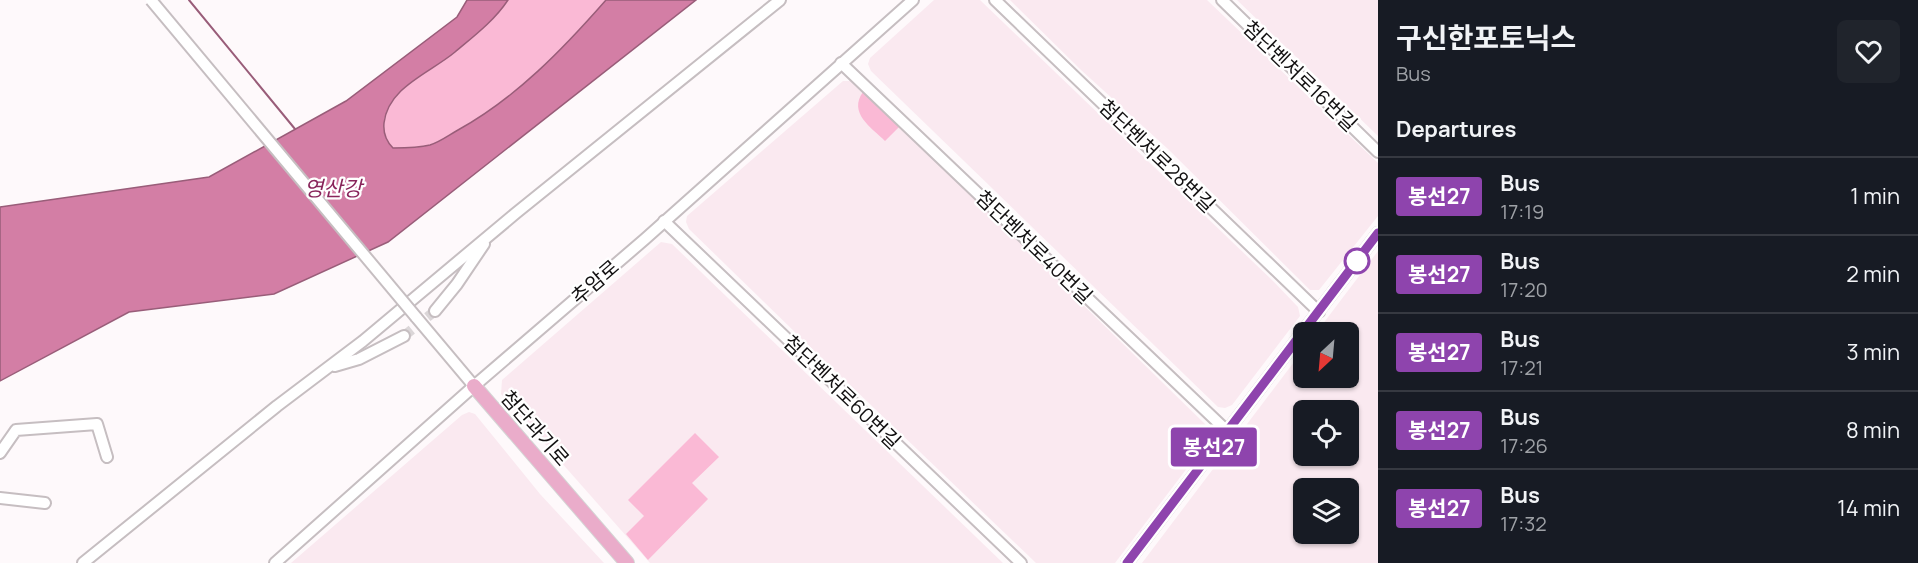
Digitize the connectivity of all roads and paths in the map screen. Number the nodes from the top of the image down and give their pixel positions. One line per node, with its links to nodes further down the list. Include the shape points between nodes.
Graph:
1 (151, 0): 15 (street, 첨단과기로, bridge)
2 (780, 0): 9 (street)
3 (913, 0): 6 (street, 추암로)
4 (995, 0): 12 (street, 첨단벤처로28번길)
5 (1222, 0): 7 (street, 첨단벤처로16번길)
6 (841, 63): 8 (street, 추암로); 16 (street, 첨단벤처로40번길)
7 (1378, 152)
8 (664, 221): 15 (street, 추암로); 24 (street, 첨단벤처로60번길)
9 (500, 226): 11 (street); 14 (street)
10 (1378, 233): 12 (street)
11 (435, 311)
12 (1319, 312): 16 (street)
13 (405, 336): 14 (street, via 359,359)
14 (329, 368): 21 (street)
15 (474, 387): 22 (street, 추암로); 23 (main road, 첨단과기로)
16 (1227, 431): 25 (street)
17 (0, 453): 18 (street, via 16,430 97,424)
18 (107, 457)
19 (0, 498): 20 (street)
20 (45, 503)
21 (83, 563)
22 (275, 563)
23 (627, 563)
24 (1021, 563)
25 (1127, 563)

